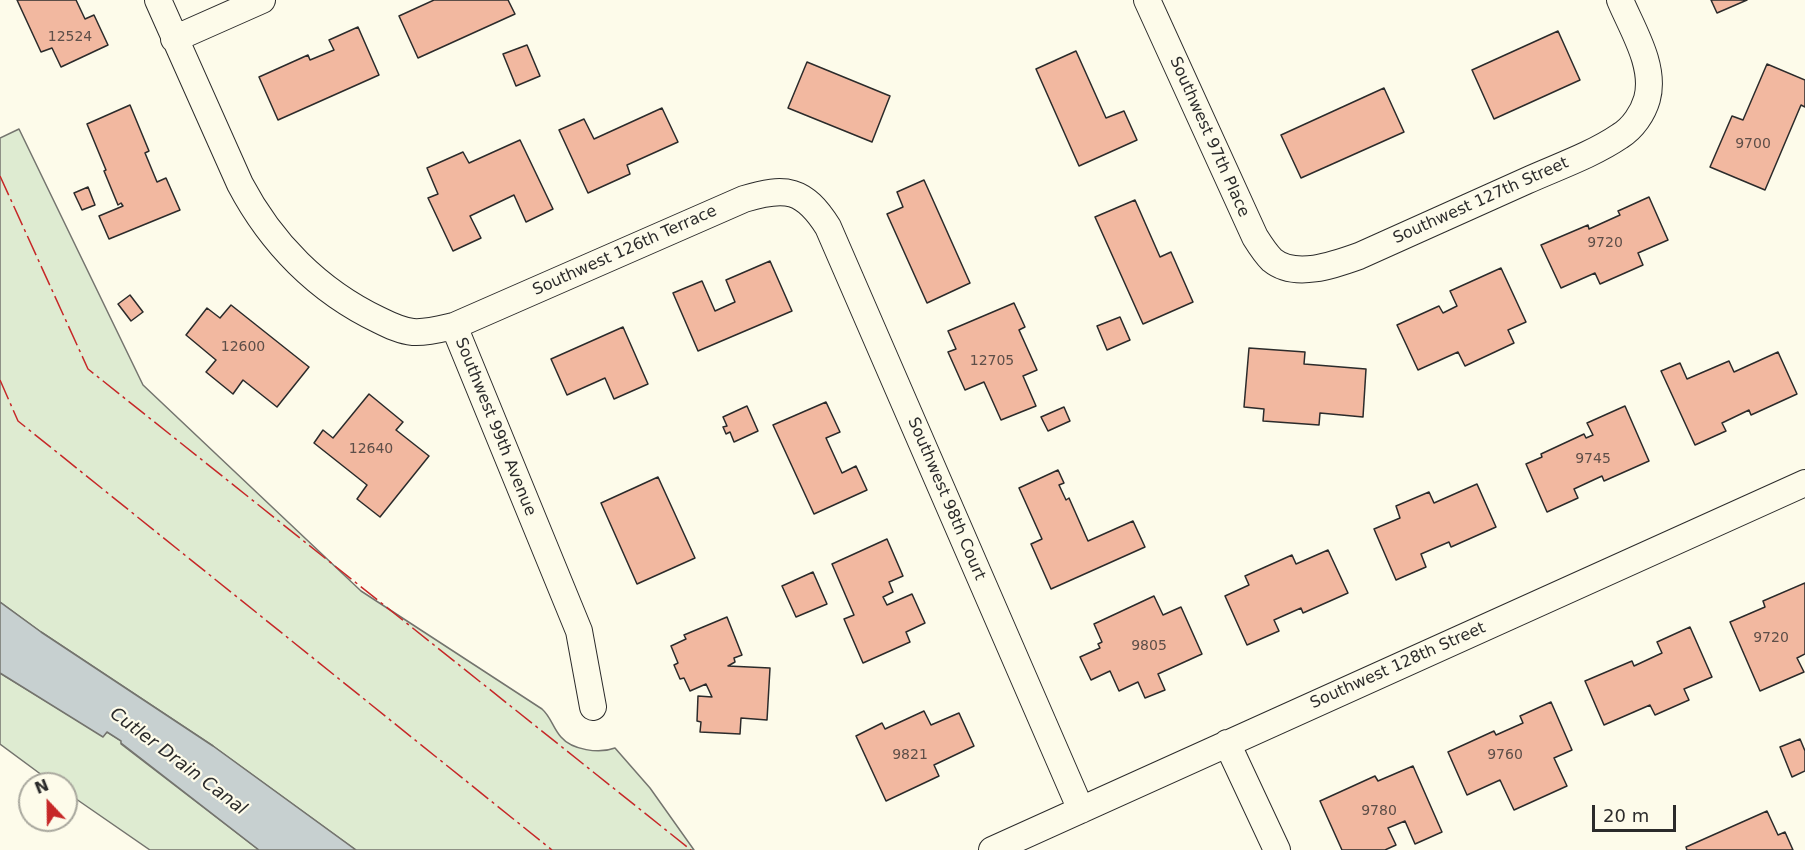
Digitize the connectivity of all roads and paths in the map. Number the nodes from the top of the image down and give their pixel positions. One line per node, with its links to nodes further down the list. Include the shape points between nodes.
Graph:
1 (158, 0): 5 (street, Southwest 99th Avenue)
2 (262, 0): 5 (street)
3 (1147, 0): 7 (street, Southwest 97th Place, via 1255,237 1272,260)
4 (1620, 0): 7 (street, Southwest 127th Street, via 1644,59 1649,88 1643,109 1621,135 1349,260 1320,268)
5 (174, 39): 8 (street, Southwest 99th Avenue, via 252,208 284,250 335,294 390,325 413,332)
6 (800, 196): 8 (street, Southwest 126th Terrace, via 778,191 744,199); 12 (street, Southwest 98th Court, via 828,227)
7 (1283, 266)
8 (454, 326): 10 (street, Southwest 99th Avenue, via 579,631)
9 (1805, 483): 11 (street, Southwest 128th Street)
10 (593, 707)
11 (1227, 743): 12 (street, Southwest 128th Street); 14 (street)
12 (1081, 810): 13 (street, Southwest 128th Street)
13 (992, 850)
14 (1276, 850)

